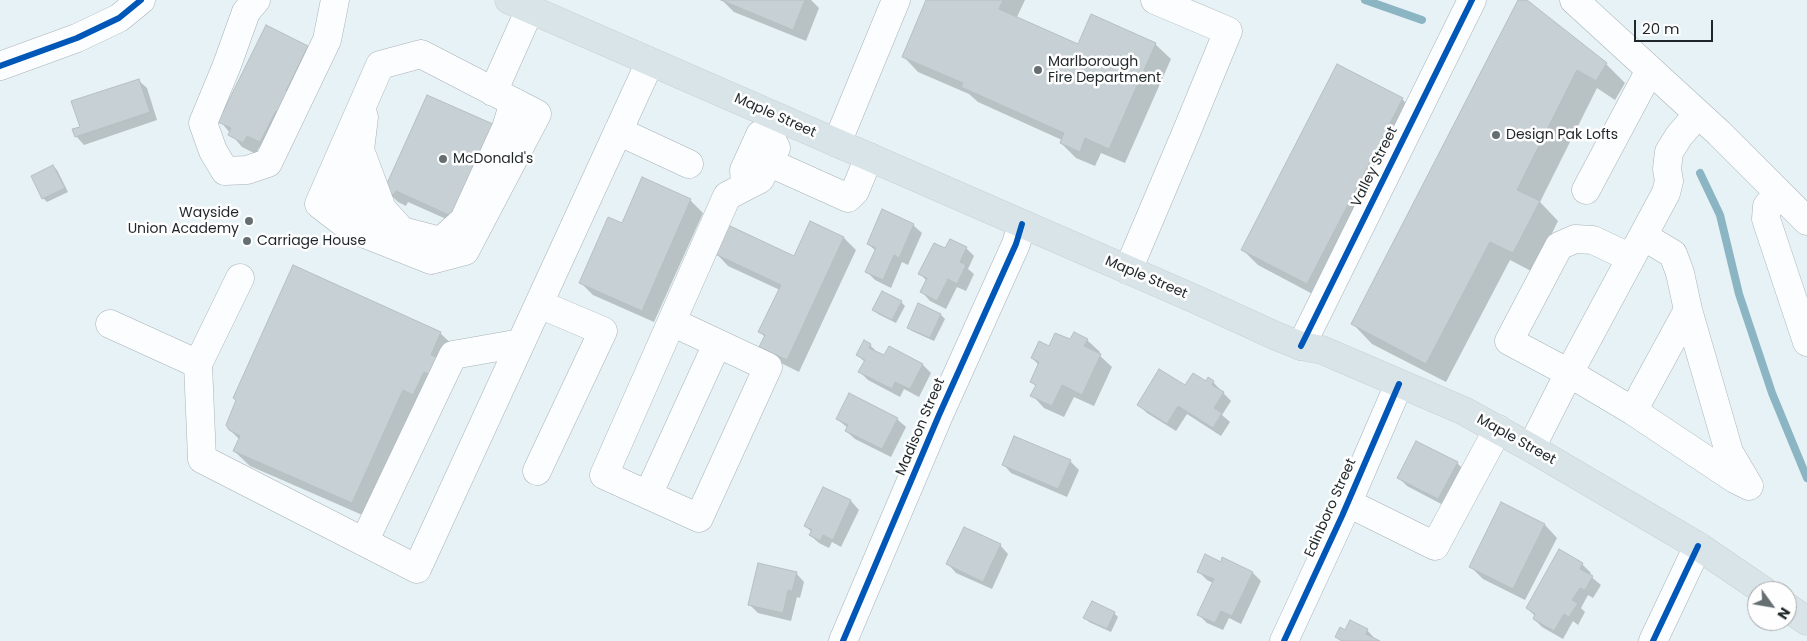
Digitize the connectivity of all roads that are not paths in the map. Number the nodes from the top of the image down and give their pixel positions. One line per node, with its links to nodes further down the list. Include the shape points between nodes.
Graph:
1 (141, 0): 10 (street, via 119,18 77,38)
2 (256, 0): 3 (street, via 246,12 203,123 212,151 224,171 247,170 268,164 327,40)
3 (335, 0)
4 (896, 0): 17 (street)
5 (1155, 0): 27 (street, via 1228,31)
6 (1472, 0): 36 (street, Valley Street)
7 (1574, 0): 11 (street)
8 (519, 4): 9 (main road, Maple Street); 12 (street)
9 (650, 62): 15 (main road, Maple Street); 16 (street)
10 (0, 66)
11 (1650, 70): 14 (street); 22 (street)
12 (504, 97): 13 (street, via 421,54 380,65); 13 (street, via 506,128 464,220 441,241 402,231 382,209 360,150); 13 (street, via 537,114 465,251 431,260 350,228 319,204)
13 (366, 98)
14 (1698, 114): 23 (street); 26 (street, via 1670,152 1666,193)
15 (773, 126): 17 (main road, Maple Street); 19 (street, via 776,148); 21 (street, via 760,135 744,170)
16 (618, 131): 20 (street); 29 (street)
17 (837, 143): 18 (main road, Maple Street)
18 (869, 157): 19 (street, via 855,191 848,198); 25 (main road, Maple Street)
19 (768, 162): 21 (street, via 760,179)
20 (689, 164)
21 (745, 186): 31 (street, via 727,196)
22 (1586, 190)
23 (1778, 193): 24 (street); 33 (street, via 1768,206 1766,219)
24 (1807, 221)
25 (1022, 224): 27 (main road, Maple Street); 49 (street, Madison Street)
26 (1637, 247): 30 (street, via 1673,254); 38 (street); 38 (street, via 1593,240 1575,240 1559,246 1509,341)
27 (1128, 270): 36 (main road, Maple Street)
28 (240, 278): 37 (street)
29 (539, 304): 34 (street); 43 (street, via 603,331)
30 (1688, 310): 40 (street); 40 (street, via 1729,452 1749,486)
31 (672, 322): 35 (street); 44 (street, via 604,475)
32 (110, 324): 37 (street)
33 (1807, 342)
34 (521, 343): 46 (street, via 454,356); 46 (street, via 417,569)
35 (717, 344): 44 (street); 44 (street, via 768,367 699,518)
36 (1301, 346): 39 (main road, Maple Street, via 1322,350)
37 (198, 364): 46 (street, via 202,459)
38 (1569, 373): 40 (street); 42 (street)
39 (1399, 384): 41 (main road, Maple Street); 45 (street, Edinboro Street)
40 (1633, 411)
41 (1498, 429): 42 (main road, Maple Street); 45 (street, via 1435,546)
42 (1531, 448): 47 (main road, Maple Street)
43 (537, 471)
44 (648, 495)
45 (1348, 503): 50 (street, Edinboro Street)
46 (364, 542)
47 (1698, 546): 48 (main road, Maple Street); 51 (street)
48 (1749, 581)
49 (843, 641)
50 (1284, 641)
51 (1654, 641)

